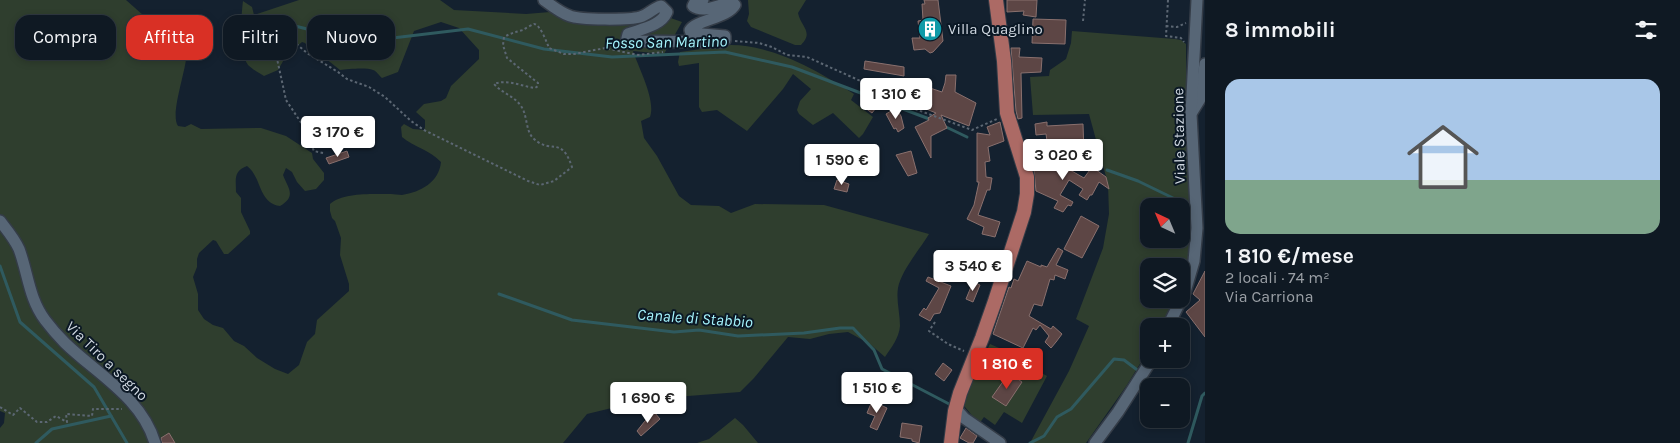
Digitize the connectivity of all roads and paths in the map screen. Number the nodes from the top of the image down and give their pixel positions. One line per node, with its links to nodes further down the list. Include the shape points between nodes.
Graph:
1 (544, 0): 8 (street, via 572,17 630,19 641,17 656,7 664,8 667,12 664,18 628,34 627,38 632,40)
2 (703, 0): 8 (street, via 693,6 696,9 715,8 732,2 735,5 733,9 690,30 692,33 721,34)
3 (996, 0): 12 (main road)
4 (1085, 0): 7 (path)
5 (1168, 0): 9 (path, via 1166,36 1181,38 1186,45)
6 (1197, 0): 9 (street, Viale Stazione)
7 (1083, 22)
8 (725, 40): 12 (path, via 759,43 787,55 807,57 915,109 972,130 1001,118)
9 (1194, 45): 13 (street, Viale Stazione)
10 (664, 52): 14 (path, via 638,55 605,48 564,54 549,48 540,28 534,24 504,37 507,58 538,86 512,82 494,84 520,104 533,138 543,145 563,149 572,167 554,181 540,185 424,130 391,101 347,79 307,53 293,42 278,16 271,16 269,22 286,100 314,150)
11 (1205, 64): 13 (street, via 1200,99)
12 (1007, 112): 18 (main road, via 1027,177 1027,194 995,302)
13 (1191, 114): 16 (street, Viale Stazione, via 1197,228 1194,261 1185,292)
14 (323, 153)
15 (0, 221): 20 (street, Via Tiro a segno, via 19,249 33,298 44,318 64,343)
16 (1172, 318)
17 (935, 322): 18 (path, via 929,331 956,348)
18 (975, 354): 22 (main road)
19 (1146, 368): 26 (street)
20 (135, 406): 21 (path, via 93,409 92,416 66,414 67,422 56,416 47,422 37,422 20,408 13,415); 24 (street, Via Tiro a segno)
21 (0, 408)
22 (956, 409): 23 (main road); 25 (street)
23 (950, 439)
24 (156, 443)
25 (1000, 443)
26 (1095, 443)

